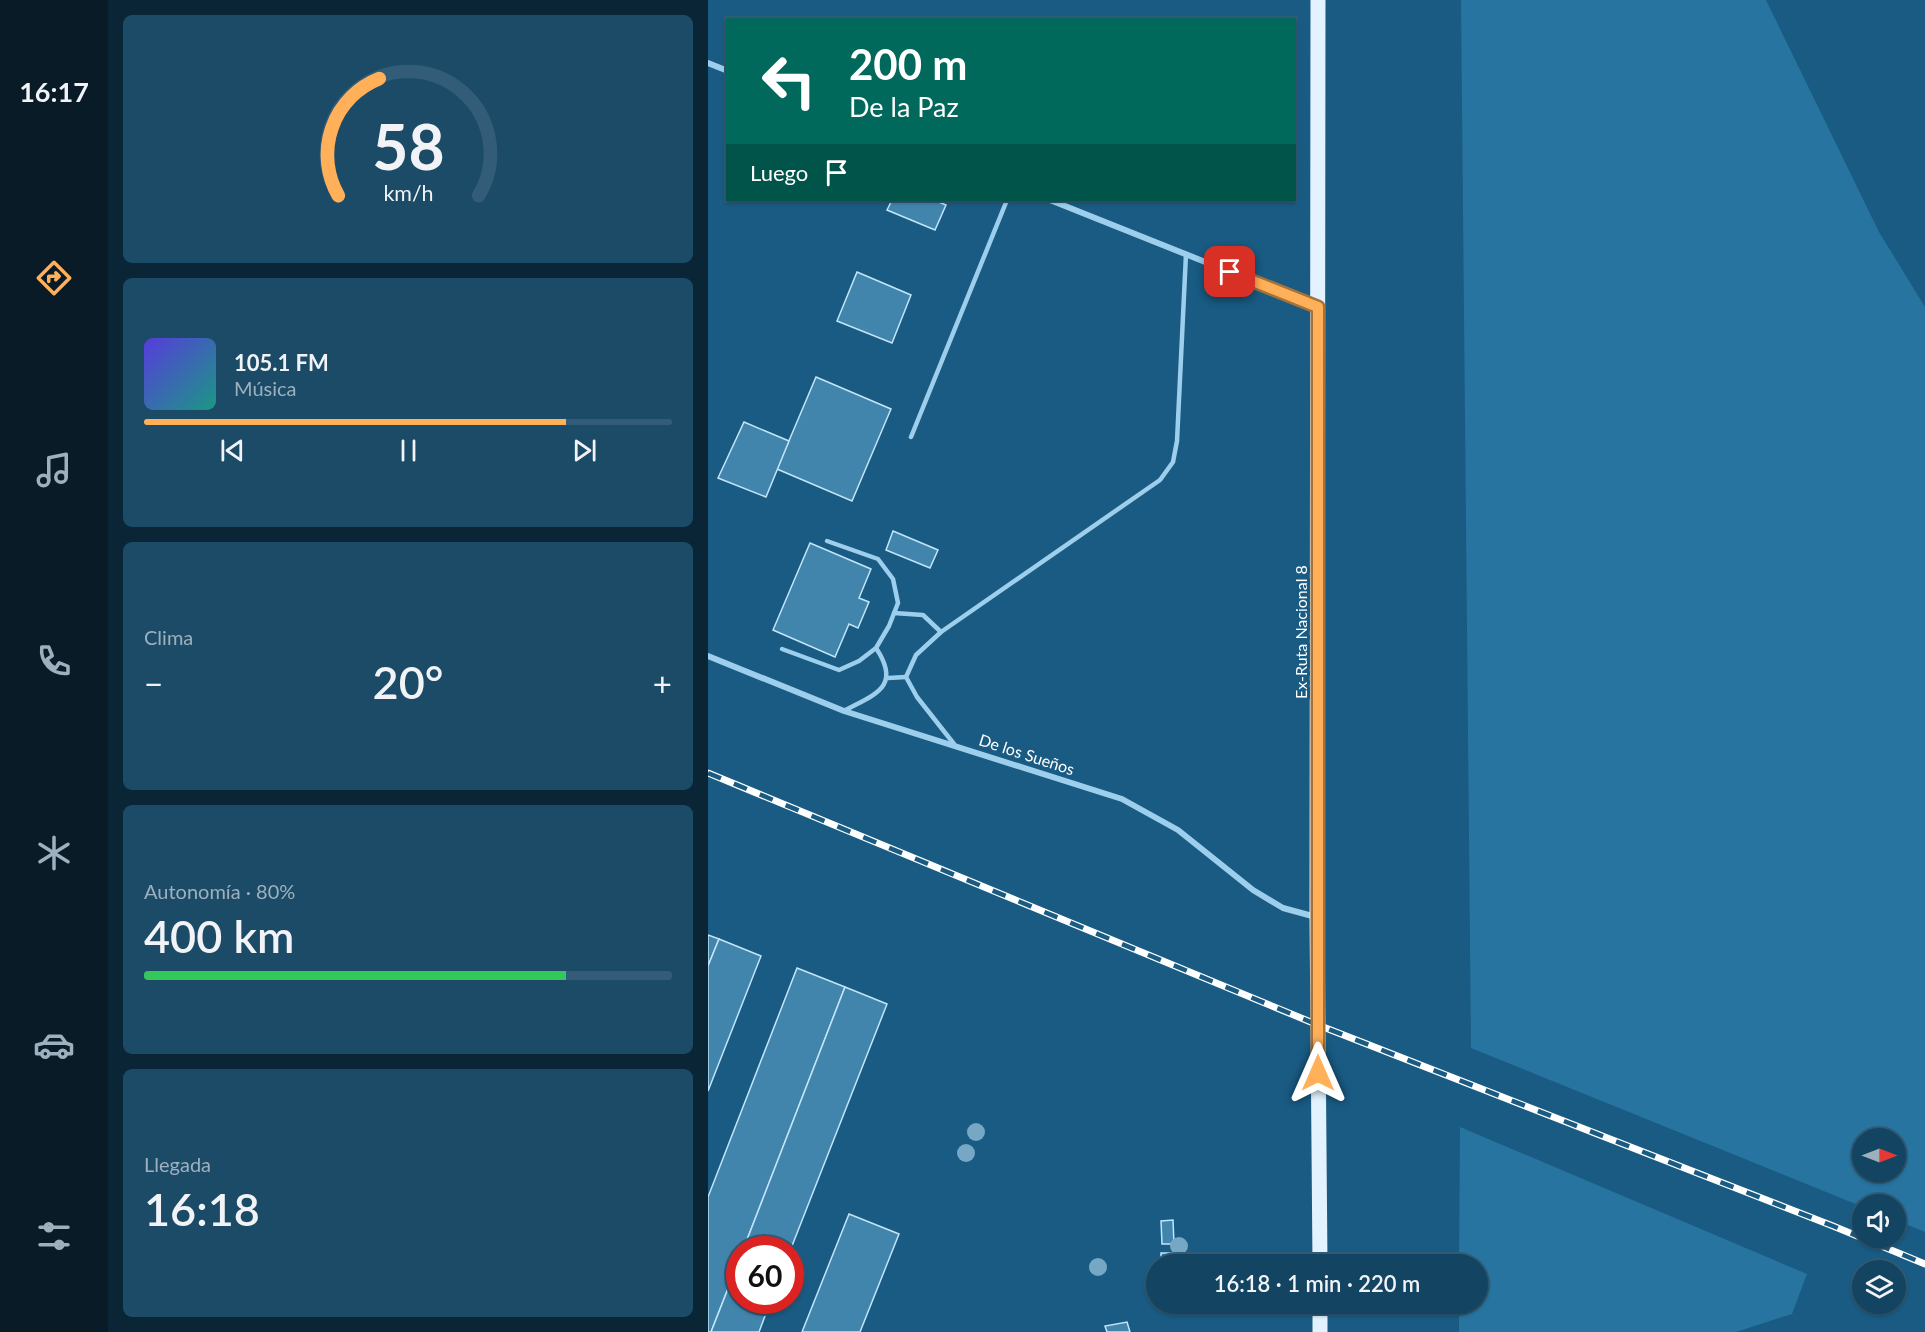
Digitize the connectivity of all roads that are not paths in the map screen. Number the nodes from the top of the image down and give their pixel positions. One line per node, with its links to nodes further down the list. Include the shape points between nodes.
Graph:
1 (1318, 0): 7 (main road, Ex-Ruta Nacional 8)
2 (708, 63): 3 (street)
3 (726, 70)
4 (1007, 201): 8 (lane)
5 (1053, 201): 6 (street)
6 (1186, 254): 7 (street); 11 (lane, via 1173,462 1160,480)
7 (1318, 307): 19 (main road, Ex-Ruta Nacional 8)
8 (910, 437)
9 (827, 541): 10 (lane, via 878,559 893,579 898,603)
10 (894, 613): 11 (lane, via 923,615); 12 (lane)
11 (941, 632): 15 (lane, via 916,655)
12 (876, 648): 13 (lane, via 838,670); 16 (lane)
13 (782, 649)
14 (708, 656): 17 (street, De los Sueños)
15 (906, 677): 16 (lane); 18 (lane, via 916,697)
16 (888, 678): 17 (lane, via 881,691)
17 (844, 711): 18 (street, De los Sueños)
18 (954, 744): 19 (street, De los Sueños, via 1122,799 1178,830 1253,890 1283,908)
19 (1317, 917): 20 (main road, Ex-Ruta Nacional 8)
20 (1320, 1254)
21 (1320, 1314): 22 (main road)
22 (1320, 1332)

